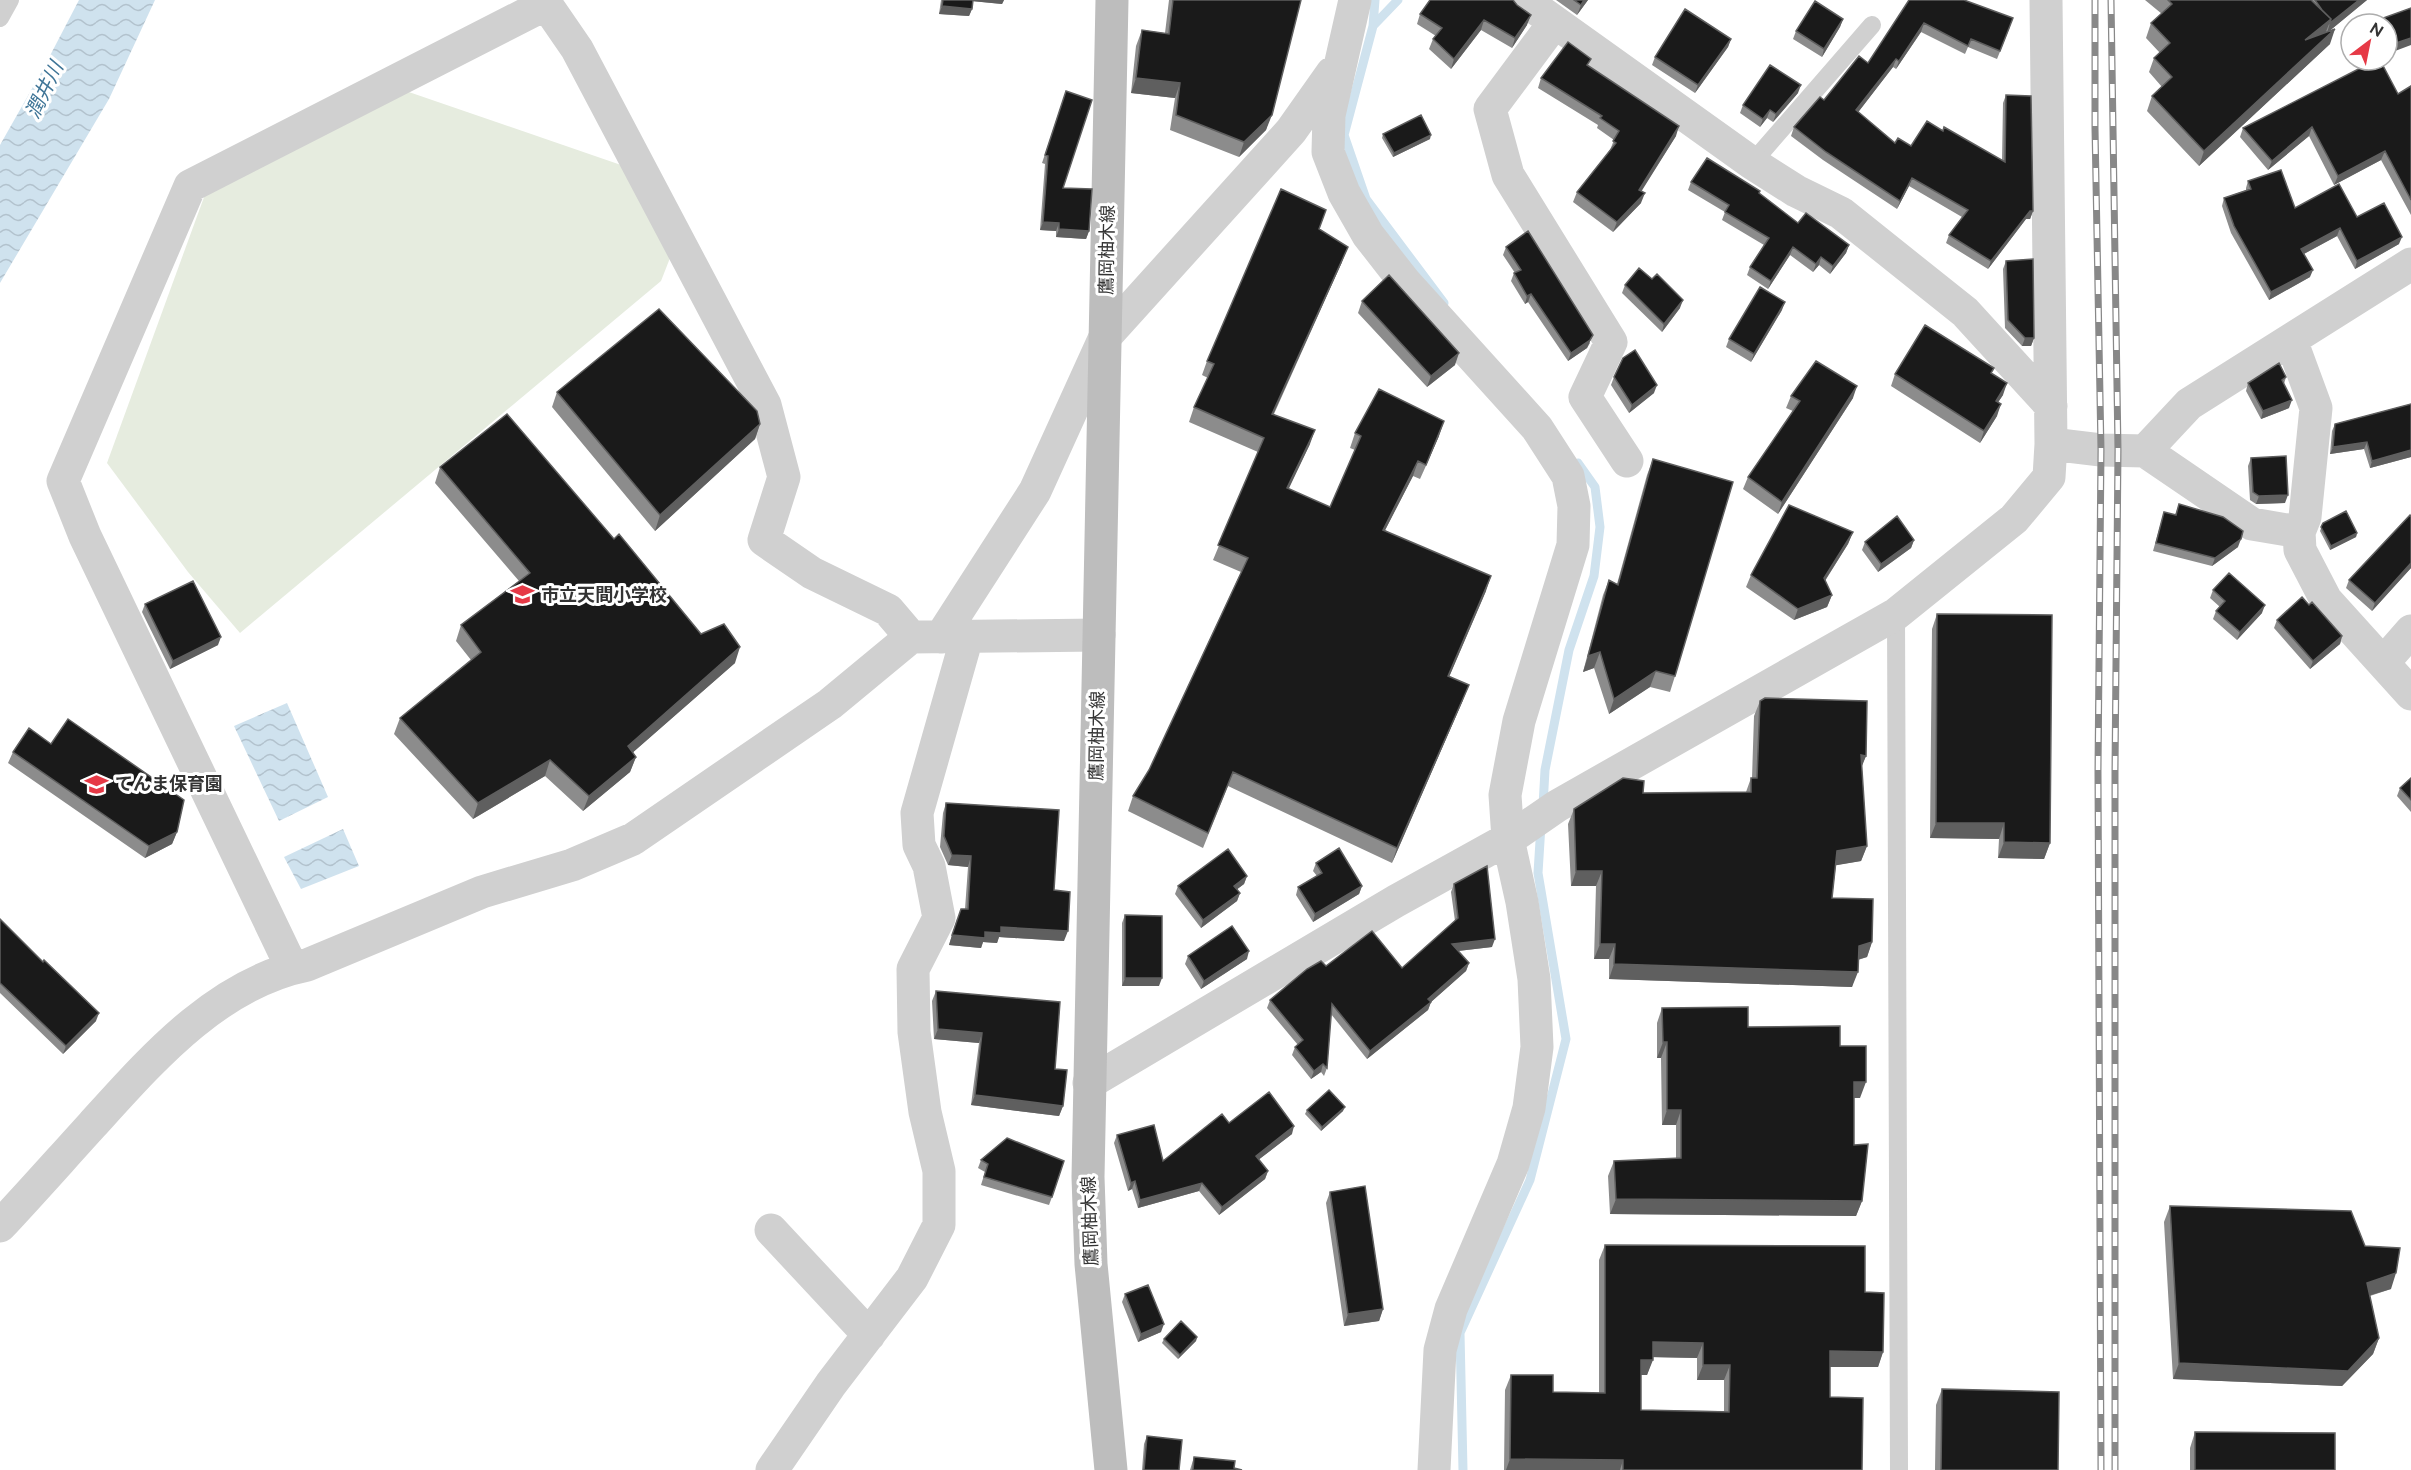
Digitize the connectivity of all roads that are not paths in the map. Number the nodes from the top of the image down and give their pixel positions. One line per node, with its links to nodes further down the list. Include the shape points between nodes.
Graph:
1 (10, 0): 6 (lane)
2 (1112, 0): 12 (main road, 鷹岡柚木線)
3 (1355, 0): 9 (street)
4 (1524, 0): 7 (street)
5 (2046, 0): 14 (street)
6 (0, 18)
7 (1554, 23): 10 (street); 17 (street, via 1491,109 1508,175 1611,342 1585,397)
8 (1872, 25): 10 (lane)
9 (1342, 58): 12 (street, via 1291,130); 25 (street, via 1329,115 1328,152 1344,193 1368,235 1404,281 1537,428 1568,476 1574,506 1573,545 1519,720 1505,795)
10 (1752, 163): 14 (street, via 1796,191 1842,213 1965,312)
11 (2411, 264): 13 (street)
12 (1105, 337): 21 (main road, 鷹岡柚木線); 22 (street, via 1035,491)
13 (2291, 340): 16 (street, via 2189,404); 18 (street, via 2316,408 2305,518)
14 (2051, 406): 15 (street)
15 (2051, 444): 16 (street); 19 (street, via 2049,477 2014,519)
16 (2145, 451): 18 (street, via 2252,524)
17 (1626, 462)
18 (2299, 532): 23 (street, via 2300,550 2326,600)
19 (1896, 614): 25 (street, via 1557,806); 34 (lane)
20 (2411, 630): 23 (street)
21 (1100, 635): 22 (street); 27 (main road, 鷹岡柚木線)
22 (940, 637): 26 (street, via 830,704 633,839 573,865 482,892); 26 (street, via 812,573 764,540 784,477 765,405 578,49 546,4 190,186 63,481 85,536); 30 (street, via 917,813 919,845 929,866 939,918 914,969 914,1032 925,1112 939,1171 939,1225 912,1278)
23 (2383, 663): 24 (street)
24 (2411, 694)
25 (1511, 837): 27 (street); 33 (street, via 1534,979 1537,1047 1529,1108 1514,1164 1451,1309 1440,1350)
26 (292, 968): 28 (street, via 233,993 156,1054)
27 (1089, 1083): 32 (main road, 鷹岡柚木線, via 1091,1264)
28 (0, 1226)
29 (771, 1230): 30 (street)
30 (869, 1335): 31 (street)
31 (772, 1470)
32 (1111, 1470)
33 (1434, 1470)
34 (1899, 1470)

